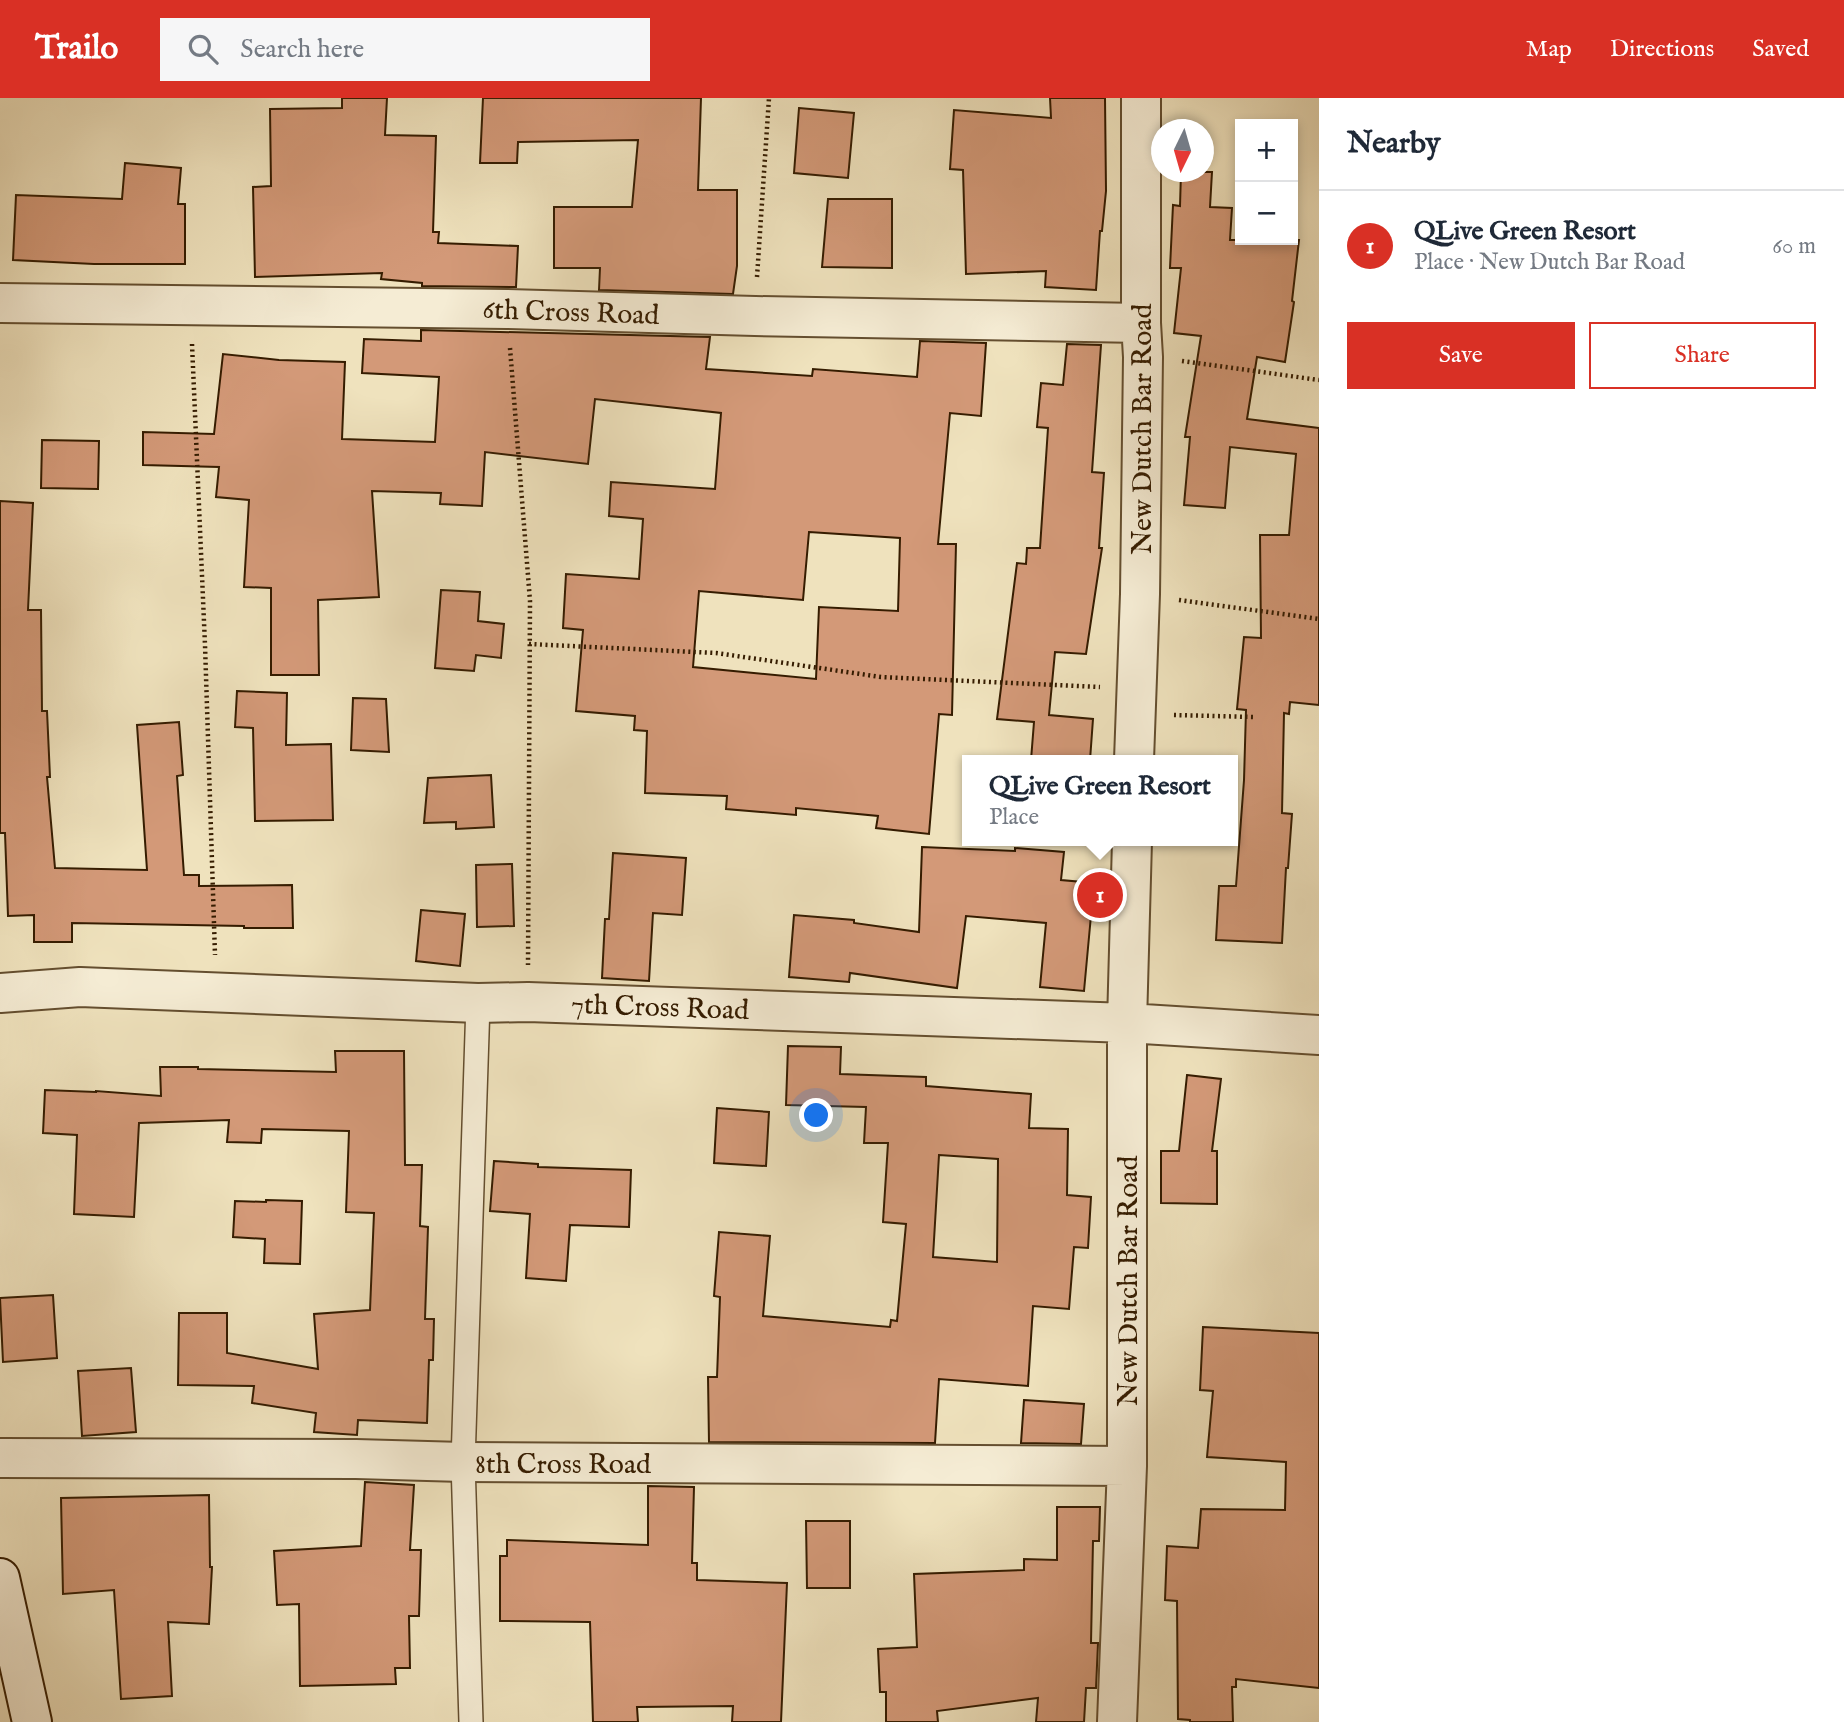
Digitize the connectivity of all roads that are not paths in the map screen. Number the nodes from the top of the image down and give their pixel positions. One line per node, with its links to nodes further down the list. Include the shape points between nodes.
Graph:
1 (1141, 98): 3 (street, New Dutch Bar Road)
2 (0, 303): 3 (street, 6th Cross Road, via 755,316)
3 (1142, 340): 4 (street, New Dutch Bar Road)
4 (1134, 755)
5 (1132, 846): 8 (street, New Dutch Bar Road)
6 (0, 993): 7 (street, 7th Cross Road, via 80,986)
7 (478, 1003): 8 (street, 7th Cross Road); 11 (lane)
8 (1127, 1023): 9 (street, 7th Cross Road); 12 (street, New Dutch Bar Road)
9 (1319, 1035)
10 (0, 1458): 11 (street, 8th Cross Road)
11 (463, 1462): 12 (street, 8th Cross Road); 15 (lane)
12 (1127, 1466): 16 (street, New Dutch Bar Road)
13 (0, 1578): 14 (street)
14 (32, 1722)
15 (471, 1722)
16 (1117, 1722)

